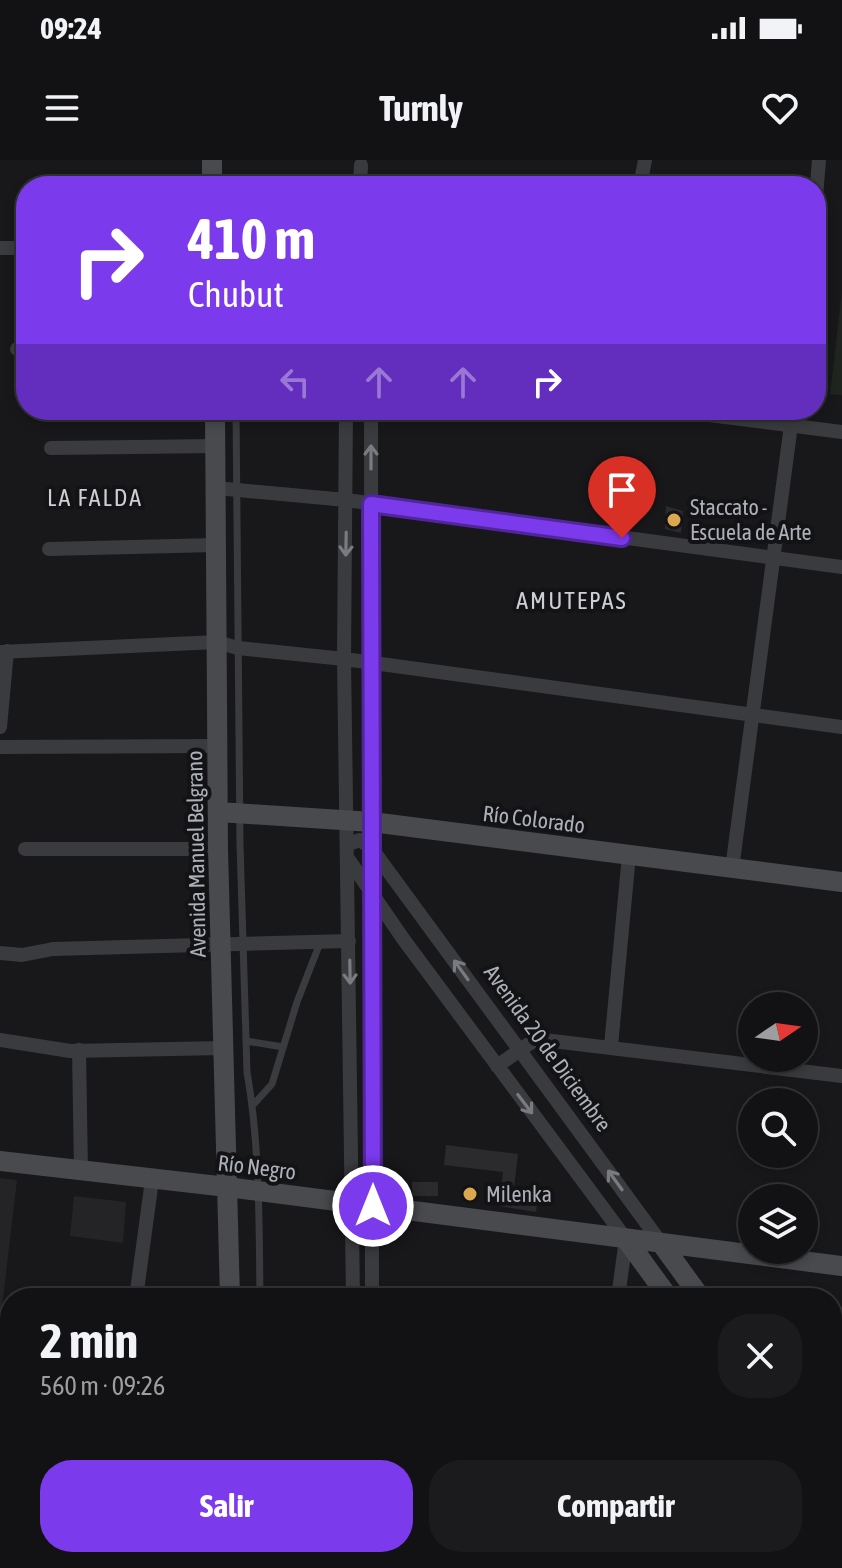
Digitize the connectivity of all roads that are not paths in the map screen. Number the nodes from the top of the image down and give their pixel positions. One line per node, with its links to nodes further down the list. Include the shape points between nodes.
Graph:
1 (361, 165): 2 (street)
2 (360, 176)
3 (215, 420): 10 (street, Avenida Manuel Belgrano)
4 (236, 420): 13 (lane)
5 (346, 420): 14 (street)
6 (371, 420): 15 (street, one-way to 6)
7 (792, 420): 18 (street)
8 (799, 420): 9 (street)
9 (842, 432)
10 (216, 446): 11 (street); 12 (street, Avenida Manuel Belgrano)
11 (51, 448)
12 (216, 488): 13 (street); 16 (street, Avenida Manuel Belgrano)
13 (237, 489): 14 (street); 21 (lane)
14 (346, 500): 15 (street); 23 (street, one-way to 23)
15 (371, 504): 18 (street); 24 (street)
16 (216, 545): 17 (street); 20 (street, Avenida Manuel Belgrano)
17 (49, 549)
18 (774, 558): 19 (street); 25 (street)
19 (842, 567)
20 (217, 642): 21 (street); 22 (street); 28 (street, Avenida Manuel Belgrano)
21 (238, 648): 23 (street); 30 (lane)
22 (3, 652): 26 (street)
23 (344, 659): 24 (street); 31 (street)
24 (371, 663): 25 (street); 32 (street)
25 (752, 716): 27 (street); 39 (street)
26 (0, 727)
27 (842, 727)
28 (218, 746): 29 (street); 30 (street, Avenida Manuel Belgrano)
29 (0, 747)
30 (230, 813): 31 (street, Río Colorado); 35 (street, Avenida Manuel Belgrano); 45 (lane)
31 (348, 821): 32 (street, Río Colorado); 33 (street)
32 (372, 822): 36 (street); 37 (street, Río Colorado)
33 (348, 844): 36 (street, via 360,840); 38 (street)
34 (25, 849): 35 (street)
35 (218, 849): 44 (street, Avenida Manuel Belgrano)
36 (372, 849): 41 (street); 52 (street, Avenida 20 de Diciembre, one-way to 36)
37 (629, 855): 39 (street, Río Colorado); 49 (street)
38 (349, 860): 41 (street); 43 (street)
39 (732, 869): 40 (street, Río Colorado)
40 (842, 882)
41 (373, 892): 54 (street); 63 (street)
42 (321, 941): 43 (street); 45 (street); 50 (lane)
43 (349, 941): 62 (street, one-way to 62)
44 (221, 943): 45 (street); 46 (street); 51 (street, Avenida Manuel Belgrano)
45 (243, 943): 48 (lane)
46 (0, 953)
47 (0, 1040): 53 (street)
48 (246, 1041): 50 (lane); 56 (lane)
49 (611, 1046): 52 (street, via 536,1039); 55 (street)
50 (283, 1047): 56 (lane, via 272,1084)
51 (223, 1048): 53 (street); 60 (street, Avenida Manuel Belgrano)
52 (519, 1049): 54 (street); 65 (street, Avenida 20 de Diciembre, one-way to 52)
53 (79, 1050): 58 (street)
54 (497, 1066): 64 (street, one-way to 64)
55 (842, 1076)
56 (253, 1105): 61 (lane)
57 (0, 1161): 58 (street, Río Negro)
58 (81, 1171): 59 (street, Río Negro)
59 (152, 1180): 60 (street, Río Negro); 67 (street)
60 (227, 1187): 61 (street, Río Negro); 68 (street, Avenida Manuel Belgrano)
61 (258, 1191): 62 (street, Río Negro); 69 (lane)
62 (351, 1203): 63 (street, Río Negro); 70 (street)
63 (373, 1206): 64 (street, Río Negro); 71 (street)
64 (626, 1239): 65 (street, Río Negro); 72 (street); 73 (street)
65 (661, 1243): 66 (street, Río Negro); 74 (street, Avenida 20 de Diciembre)
66 (842, 1266)
67 (137, 1288)
68 (230, 1288)
69 (260, 1288)
70 (353, 1288)
71 (372, 1288)
72 (619, 1288)
73 (662, 1288)
74 (694, 1288)

